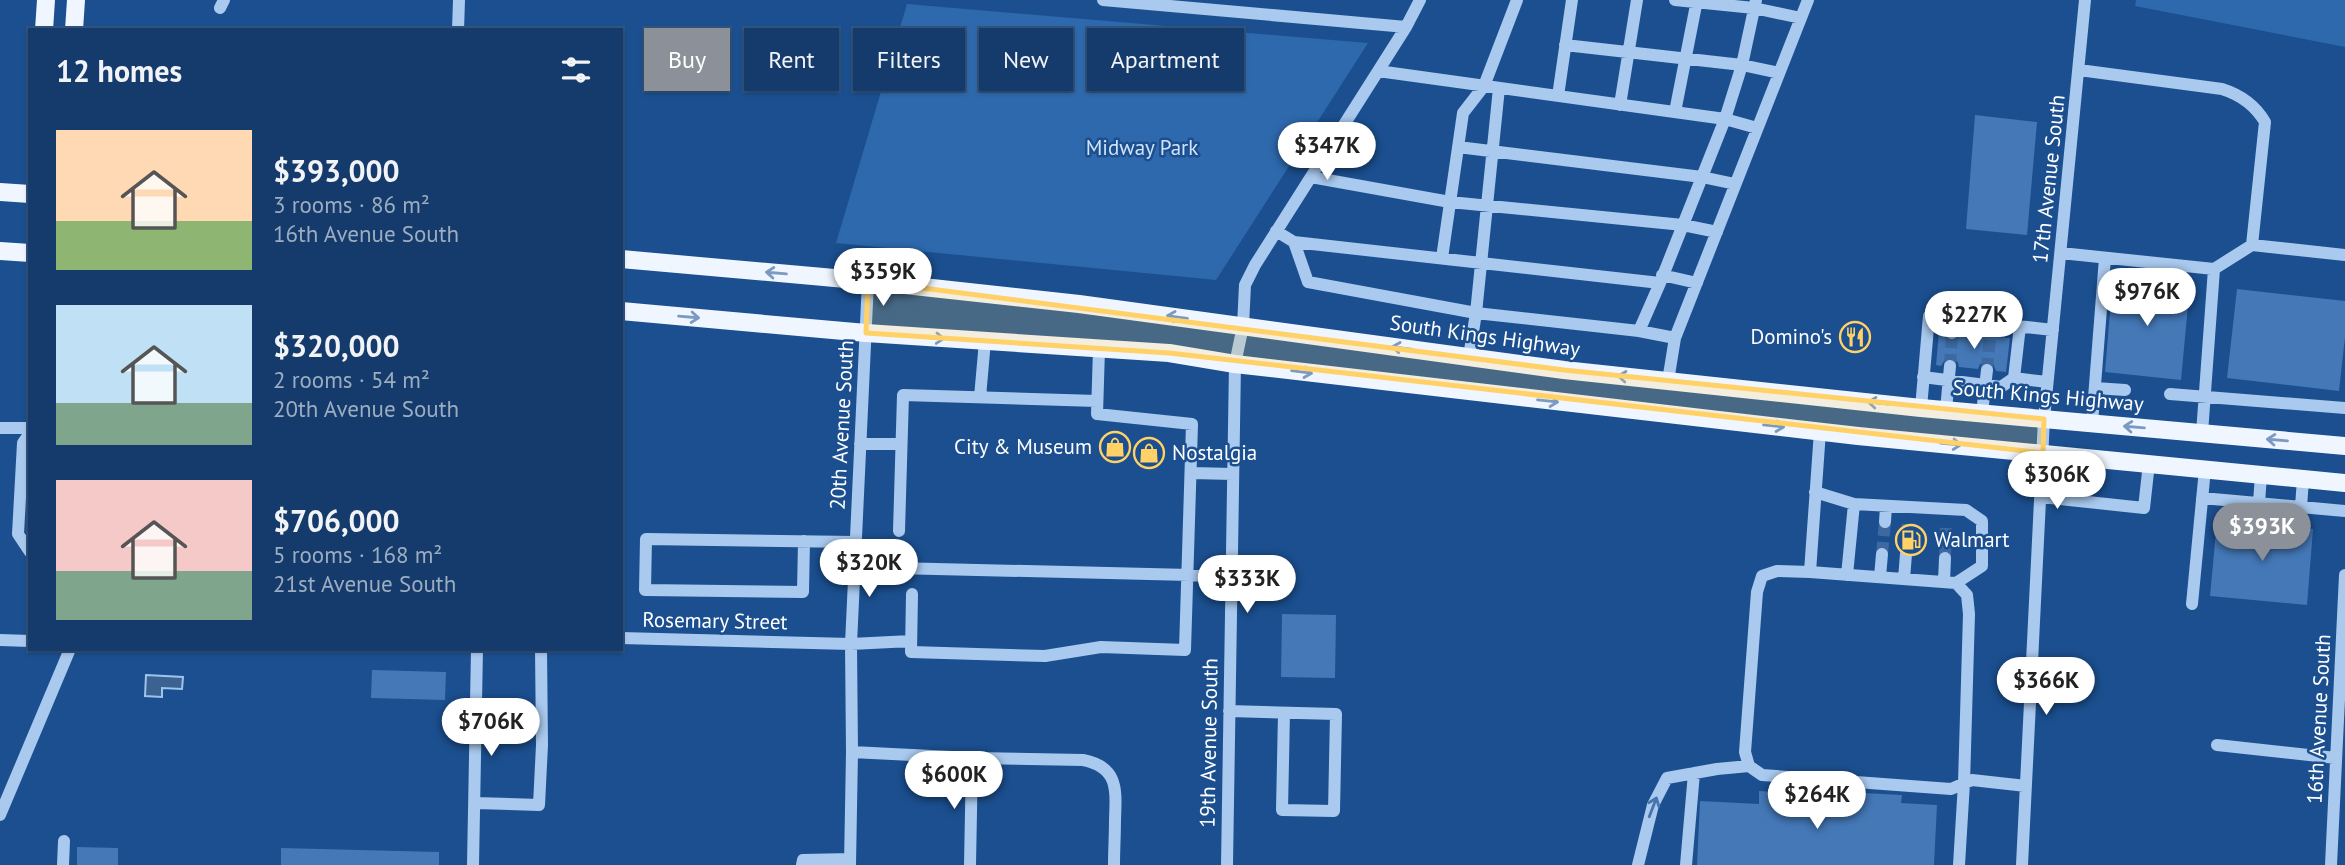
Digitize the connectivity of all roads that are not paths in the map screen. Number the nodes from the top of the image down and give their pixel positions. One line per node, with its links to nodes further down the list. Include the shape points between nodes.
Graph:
1 (46, 0): 16 (main road)
2 (76, 0): 17 (main road)
3 (459, 0): 18 (street)
4 (1104, 0): 15 (street)
5 (1420, 0): 15 (street, 19th Avenue South)
6 (1517, 0): 26 (street)
7 (1572, 0): 19 (street)
8 (1637, 0): 20 (street)
9 (1675, 0): 12 (street)
10 (1808, 0): 14 (street)
11 (2085, 0): 23 (street, 17th Avenue South)
12 (1697, 1): 13 (street); 21 (street)
13 (1755, 4): 14 (street); 22 (street)
14 (1801, 18): 25 (street)
15 (1406, 27): 24 (street, 19th Avenue South)
16 (44, 28)
17 (74, 28)
18 (458, 28)
19 (1565, 45): 20 (street); 28 (street)
20 (1628, 52): 21 (street); 29 (street)
21 (1686, 58): 22 (street); 30 (street)
22 (1742, 65): 25 (street); 31 (street)
23 (2079, 70): 46 (street, via 2222,89 2238,94 2258,110 2265,121); 49 (street, 17th Avenue South)
24 (1378, 71): 26 (street); 35 (street, 19th Avenue South)
25 (1779, 73): 32 (street)
26 (1483, 86): 27 (street); 33 (street, via 1463,113)
27 (1499, 88): 28 (street); 34 (street)
28 (1558, 96): 29 (street)
29 (1620, 104): 30 (street)
30 (1675, 112): 31 (street)
31 (1726, 120): 32 (street); 36 (street)
32 (1757, 128): 37 (street)
33 (1458, 147): 34 (street); 40 (street)
34 (1492, 152): 36 (street); 41 (street)
35 (1311, 177): 40 (street); 43 (street, 19th Avenue South)
36 (1702, 177): 37 (street); 42 (street)
37 (1735, 184): 44 (street)
38 (0, 191): 39 (main road)
39 (28, 194)
40 (1451, 202): 41 (street); 51 (street)
41 (1487, 206): 42 (street); 54 (street)
42 (1683, 225): 44 (street); 56 (street)
43 (1276, 231): 45 (street); 62 (street, 19th Avenue South, via 1245,285)
44 (1717, 232): 58 (street)
45 (1294, 242): 51 (street); 60 (street, via 1308,282)
46 (2252, 245): 50 (street); 55 (street)
47 (0, 250): 48 (main road)
48 (28, 253)
49 (2061, 253): 52 (street); 64 (street, 17th Avenue South)
50 (2345, 255)
51 (1442, 258): 54 (street)
52 (2105, 258): 55 (street); 81 (street)
53 (623, 259): 57 (main road, South Kings Highway, one-way to 53)
54 (1481, 262): 56 (street); 60 (street)
55 (2214, 269): 85 (street)
56 (1661, 279): 58 (street); 65 (street)
57 (868, 281): 62 (main road, South Kings Highway, one-way to 57); 66 (street, 20th Avenue South)
58 (1697, 283): 68 (street)
59 (623, 311): 66 (main road, one-way to 66)
60 (1476, 313): 65 (street); 71 (street)
61 (1953, 319): 63 (street, via 1990,330); 67 (street); 75 (street, via 1929,316)
62 (1242, 326): 71 (main road, South Kings Highway, one-way to 62); 72 (street, 19th Avenue South)
63 (2020, 326): 64 (street); 76 (street)
64 (2053, 330): 79 (street, 17th Avenue South)
65 (1639, 331): 68 (street)
66 (866, 333): 69 (main road, one-way to 69); 98 (street, 20th Avenue South)
67 (1952, 333)
68 (1675, 338): 78 (street)
69 (985, 341): 70 (main road); 84 (street)
70 (1099, 349): 72 (main road); 86 (street)
71 (1469, 357): 78 (main road, South Kings Highway, one-way to 71)
72 (1235, 364): 95 (main road, one-way to 95); 105 (street, 19th Avenue South)
73 (1950, 366): 77 (street)
74 (1987, 370): 80 (street)
75 (1923, 377): 77 (street); 87 (street)
76 (2014, 378): 79 (street); 80 (street, via 2001,387)
77 (1948, 380): 80 (street); 89 (street)
78 (1668, 381): 87 (main road, South Kings Highway, one-way to 78)
79 (2048, 382): 91 (street, 17th Avenue South)
80 (1985, 384): 90 (street)
81 (2095, 388): 82 (street); 92 (street)
82 (2125, 390)
83 (2170, 394): 85 (street)
84 (980, 397): 86 (street); 99 (street, via 903,395)
85 (2204, 397): 88 (street); 96 (street)
86 (1097, 401): 104 (street, via 1097,414 1192,424)
87 (1921, 408): 89 (main road, South Kings Highway)
88 (2345, 408)
89 (1946, 410): 90 (main road, South Kings Highway)
90 (1982, 413): 91 (main road, South Kings Highway)
91 (2044, 419): 92 (main road, South Kings Highway); 101 (street, 17th Avenue South)
92 (2092, 423): 96 (main road, South Kings Highway, one-way to 92)
93 (0, 428): 94 (street)
94 (28, 431)
95 (1820, 431): 101 (main road, one-way to 101); 109 (street)
96 (2202, 433): 100 (main road, South Kings Highway, one-way to 96)
97 (28, 434): 125 (street, via 23,443 18,534)
98 (860, 444): 99 (street); 124 (street, 20th Avenue South)
99 (901, 444): 122 (street)
100 (2345, 446)
101 (2043, 453): 102 (main road); 110 (street, 17th Avenue South)
102 (2149, 463): 103 (main road); 110 (street, via 2144,508)
103 (2205, 469): 106 (main road); 111 (street)
104 (1191, 473): 105 (street); 131 (street)
105 (1233, 474): 134 (street, 19th Avenue South)
106 (2261, 475): 107 (main road); 112 (street)
107 (2302, 479): 108 (main road); 116 (street)
108 (2345, 483)
109 (1815, 492): 113 (street); 130 (street)
110 (2041, 497): 159 (street, 17th Avenue South)
111 (2203, 498): 112 (street); 139 (street)
112 (2259, 503): 116 (street)
113 (1854, 504): 114 (street); 132 (street)
114 (1886, 506): 115 (street); 119 (street)
115 (1909, 507): 117 (street); 120 (street)
116 (2301, 507): 118 (street)
117 (1947, 509): 121 (street); 137 (street, via 1965,510 1982,521 1982,566)
118 (2345, 511)
119 (1885, 522)
120 (1908, 522)
121 (1946, 524)
122 (899, 531)
123 (804, 541): 123 (street, via 803,593 645,590 646,539); 124 (street)
124 (855, 542): 129 (street, 20th Avenue South)
125 (28, 549)
126 (1882, 554): 135 (street)
127 (1906, 554): 136 (street)
128 (1945, 558): 137 (street)
129 (854, 567): 131 (street); 145 (street, 20th Avenue South)
130 (1810, 572): 132 (street); 155 (street, via 1777,571 1762,576 1745,751)
131 (1188, 574): 134 (street); 144 (street, via 1185,650 1101,647 1045,656 911,652)
132 (1847, 575): 135 (street)
133 (2345, 575): 140 (street, 16th Avenue South)
134 (1231, 576): 149 (street, 19th Avenue South)
135 (1880, 577): 136 (street)
136 (1905, 579): 137 (street)
137 (1950, 582): 157 (street, via 1967,596 1969,614)
138 (912, 594): 144 (street)
139 (2192, 604)
140 (2344, 629): 154 (street, 16th Avenue South)
141 (623, 638): 145 (street, Rosemary Street)
142 (0, 640): 143 (street)
143 (28, 640)
144 (911, 641): 145 (street, Rosemary Street)
145 (851, 644): 152 (street, 20th Avenue South)
146 (69, 651): 161 (street)
147 (477, 651): 160 (street)
148 (541, 651): 160 (street, via 539,805)
149 (1229, 711): 150 (street); 169 (street, 19th Avenue South)
150 (1284, 713): 150 (street, via 1336,713 1334,811 1282,810)
151 (2217, 745): 154 (street)
152 (852, 752): 153 (street); 163 (street, 20th Avenue South)
153 (972, 758): 167 (street); 168 (street, via 1083,760 1102,766 1115,786)
154 (2336, 758): 158 (street, 16th Avenue South)
155 (1749, 766): 156 (street); 157 (street, via 1762,775 1951,789)
156 (1694, 773): 170 (street, one-way to 156, via 1653,805 1667,778); 171 (street)
157 (1964, 783): 159 (street); 172 (street)
158 (2340, 783): 174 (street, 16th Avenue South)
159 (2026, 786): 173 (street, 17th Avenue South)
160 (475, 803): 165 (street)
161 (0, 815)
162 (64, 841): 164 (street)
163 (850, 862): 166 (street, via 803,860)
164 (63, 865)
165 (473, 865)
166 (802, 865)
167 (970, 865)
168 (1114, 865)
169 (1227, 865)
170 (1637, 865)
171 (1686, 865)
172 (1959, 865)
173 (2022, 865)
174 (2331, 865)

